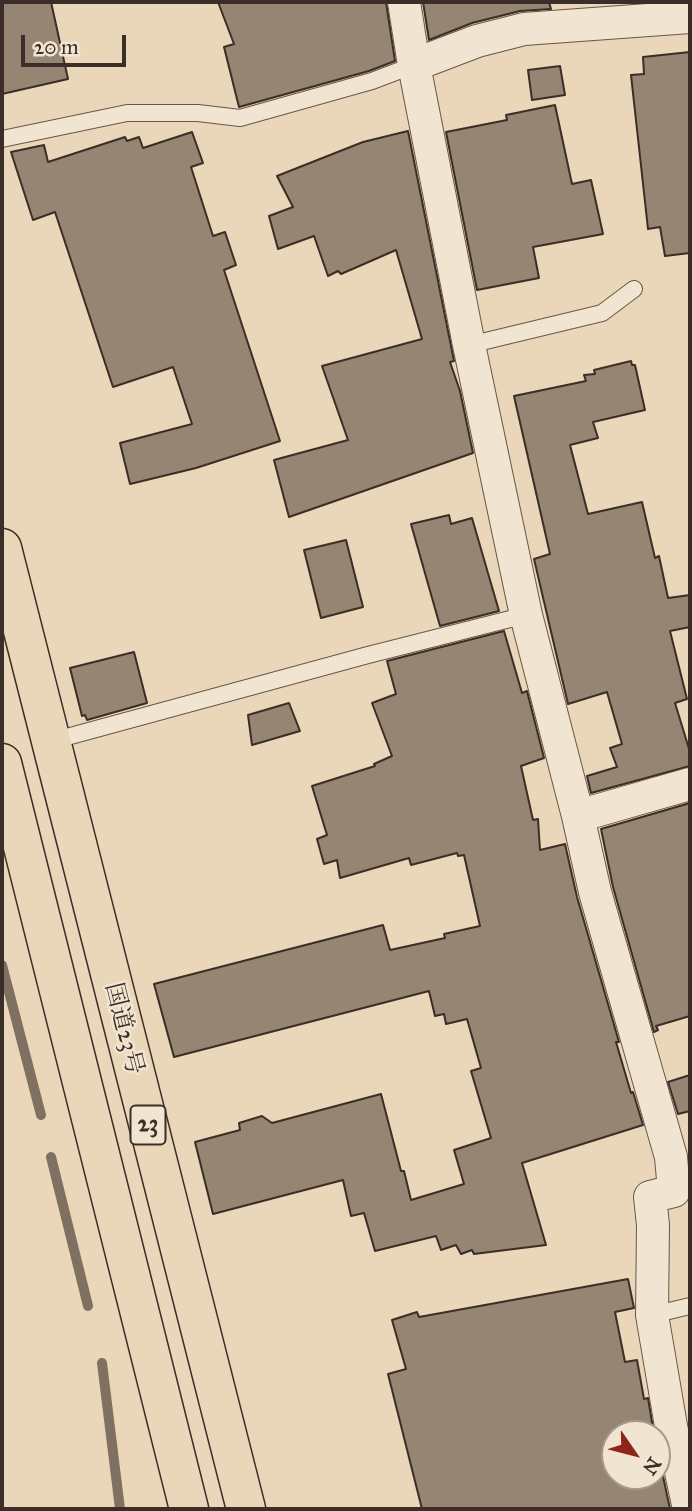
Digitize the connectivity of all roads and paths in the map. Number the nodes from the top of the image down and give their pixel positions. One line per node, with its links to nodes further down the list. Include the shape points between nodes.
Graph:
1 (404, 2): 4 (street)
2 (690, 2): 3 (lane)
3 (690, 15): 4 (street, via 524,29)
4 (414, 65): 5 (lane, via 240,118 127,113); 7 (street)
5 (2, 139)
6 (634, 289): 7 (lane, via 602,313)
7 (469, 345): 9 (street)
8 (2, 548): 10 (highway, 国道23号 / 23)
9 (526, 615): 10 (lane); 13 (street)
10 (50, 741): 17 (highway, 国道23号 / 23)
11 (3, 772): 16 (highway, 23)
12 (690, 784): 13 (street)
13 (578, 816): 15 (street, via 594,892 671,1157 674,1191 650,1197)
14 (690, 1306): 15 (lane)
15 (652, 1315): 18 (street)
16 (189, 1509)
17 (246, 1509)
18 (689, 1509)

